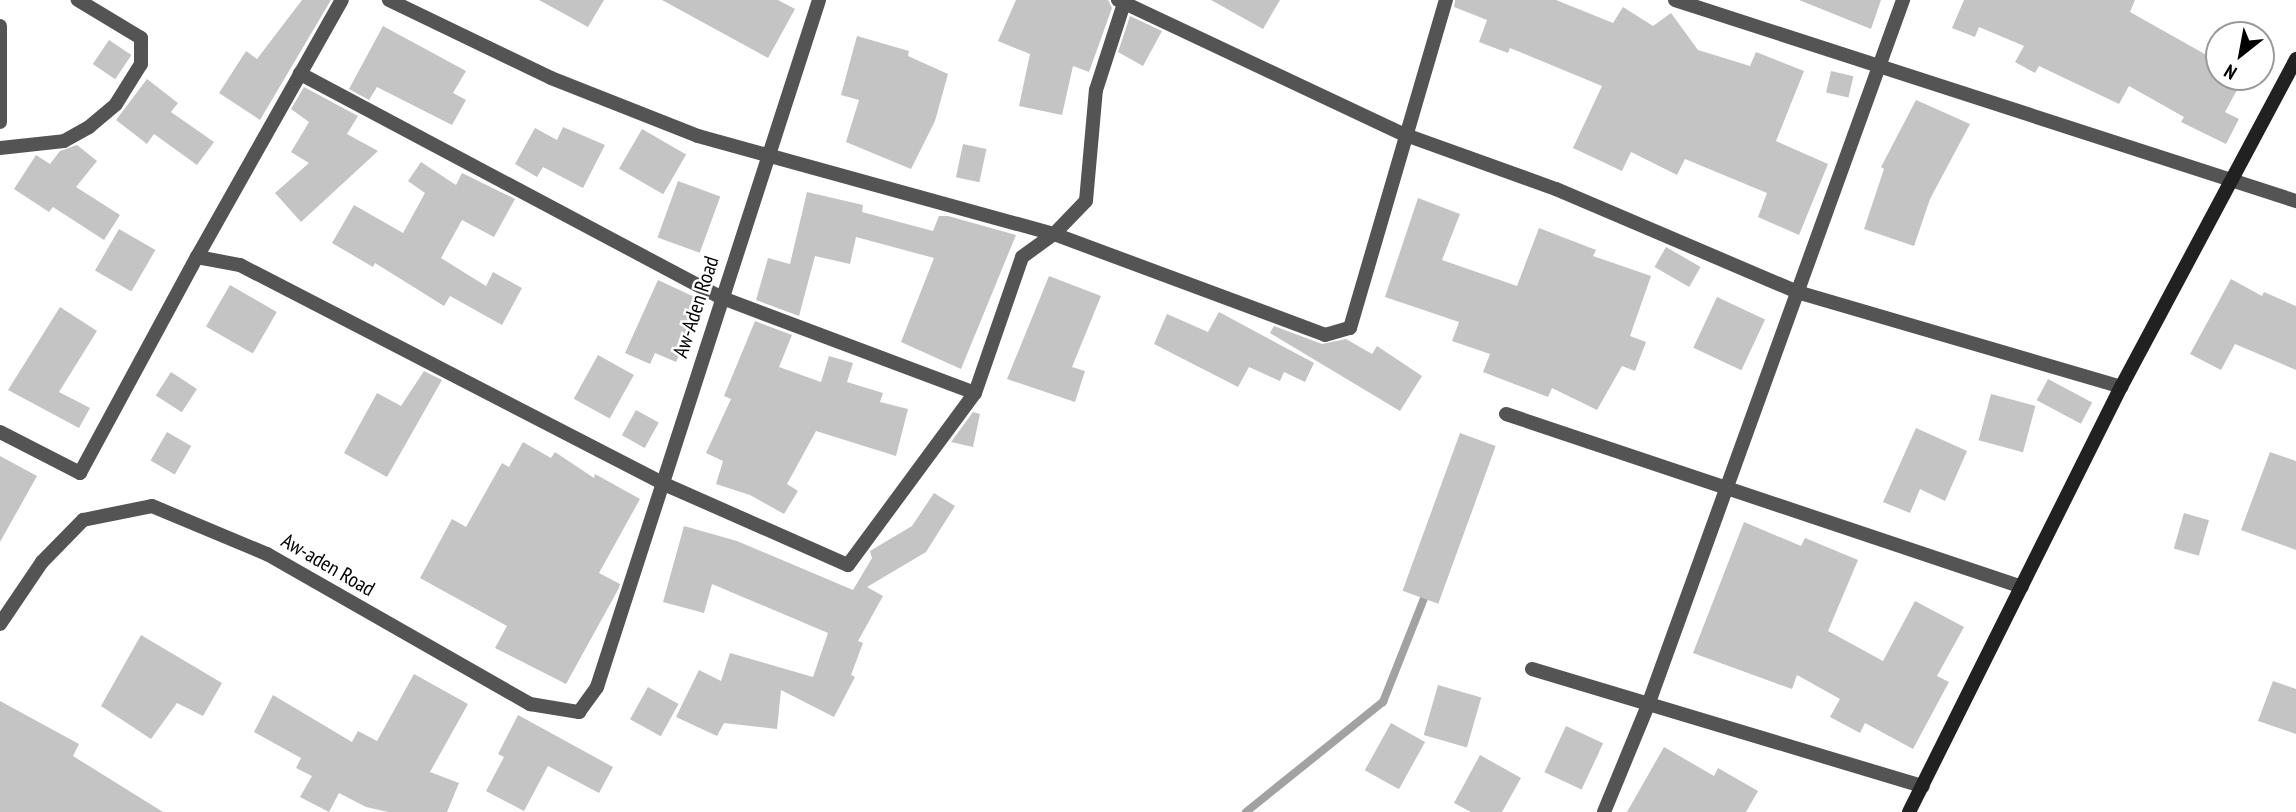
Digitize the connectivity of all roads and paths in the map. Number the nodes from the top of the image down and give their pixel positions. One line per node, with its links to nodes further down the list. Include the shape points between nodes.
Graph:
1 (78, 0): 15 (street, via 141,38 141,64 116,104 89,127 64,141)
2 (342, 0): 12 (street)
3 (388, 0): 16 (street, via 551,78 698,136)
4 (819, 0): 16 (street, Aw-Aden Road)
5 (1446, 0): 14 (street)
6 (1675, 0): 11 (street)
7 (1903, 0): 11 (street)
8 (1123, 1): 14 (street); 19 (street, via 1096,90 1086,201)
9 (0, 26): 13 (street)
10 (2296, 58): 17 (street)
11 (1876, 68): 17 (street); 21 (street)
12 (300, 74): 20 (street); 22 (street)
13 (0, 122)
14 (1403, 134): 19 (street, via 1350,328 1325,335); 21 (street, via 1556,189)
15 (0, 148)
16 (770, 153): 19 (street); 22 (street, Aw-Aden Road)
17 (2232, 179): 18 (street); 23 (street)
18 (2296, 201)
19 (1054, 234): 24 (street, via 1023,257)
20 (197, 257): 26 (street, via 80,473); 27 (street, via 240,265)
21 (1797, 292): 23 (street); 28 (street)
22 (720, 297): 24 (street); 27 (street, Aw-Aden Road)
23 (2121, 387): 29 (street)
24 (975, 393): 27 (street, via 848,565)
25 (1506, 414): 28 (street)
26 (0, 432)
27 (664, 484): 31 (street, Aw-Aden Road)
28 (1727, 488): 29 (street); 33 (street)
29 (2022, 587): 34 (street)
30 (0, 624): 31 (street, Aw-aden Road, via 42,562 83,520 152,506 267,554 530,704 579,712 597,687)
31 (616, 627)
32 (1532, 669): 33 (street)
33 (1648, 705): 34 (street); 35 (street)
34 (1923, 786): 36 (street)
35 (1604, 812)
36 (1909, 812)

